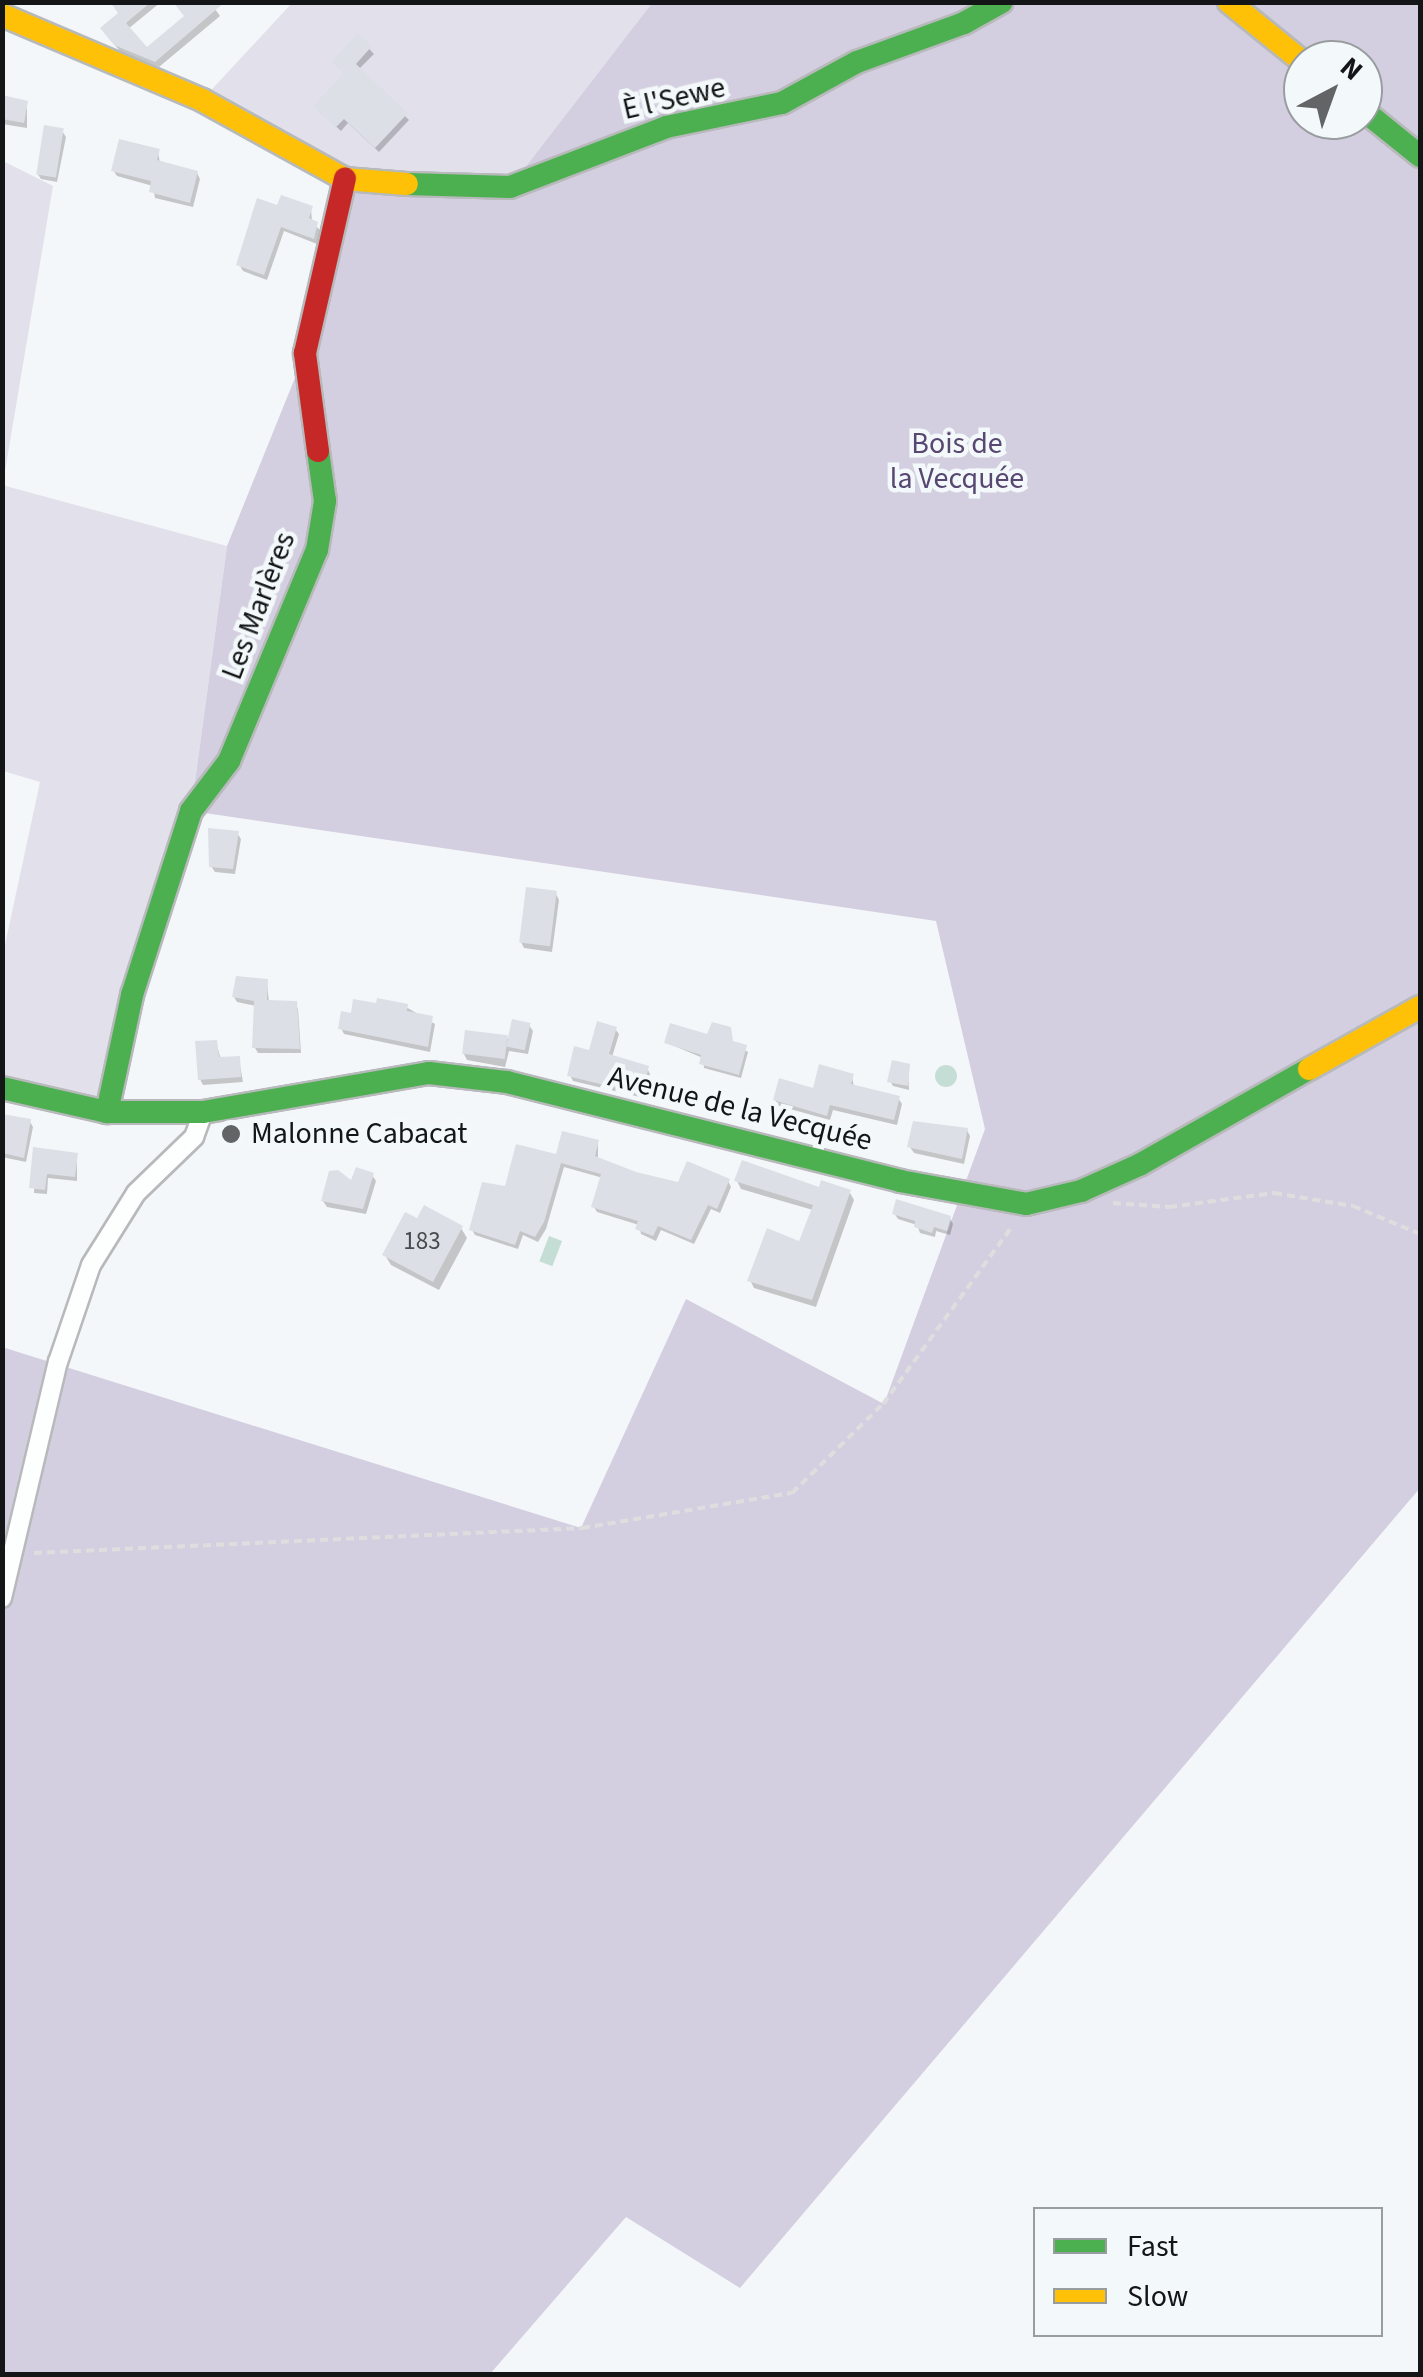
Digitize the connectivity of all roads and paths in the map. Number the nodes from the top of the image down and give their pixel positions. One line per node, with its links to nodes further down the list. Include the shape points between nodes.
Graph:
1 (1002, 2): 7 (street, È l'Sewe, via 857,62 782,103 666,127 510,187)
2 (1229, 2): 4 (street)
3 (2, 15): 7 (street, via 202,100)
4 (1283, 46)
5 (1383, 126): 6 (street)
6 (1420, 156)
7 (346, 179): 10 (street, Les Marlères, via 305,354 324,501 316,550 241,736 191,811 132,995)
8 (1420, 1008): 11 (street, Avenue de la Vecquée, via 1141,1164 1082,1191 1026,1204 972,1197 507,1082 429,1073)
9 (2, 1088): 10 (street, Avenue de la Vecquée)
10 (107, 1112): 11 (street, Avenue de la Vecquée)
11 (203, 1112): 15 (street, via 194,1137 136,1192 91,1265 58,1362)
12 (1110, 1203): 14 (path, via 1169,1207 1274,1193 1353,1206)
13 (1015, 1222): 15 (path, via 884,1404 792,1492 582,1528)
14 (1420, 1234)
15 (14, 1554): 16 (street)
16 (2, 1598)

